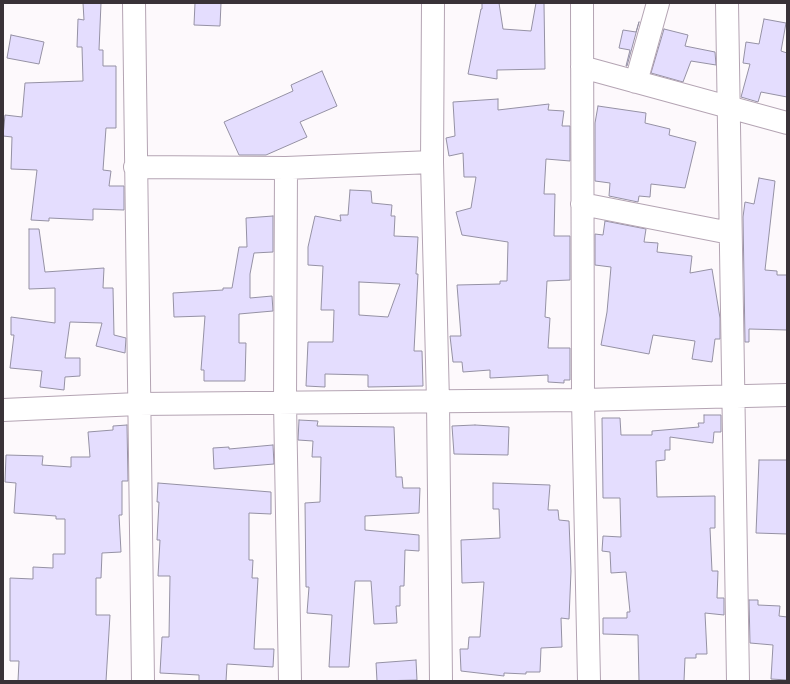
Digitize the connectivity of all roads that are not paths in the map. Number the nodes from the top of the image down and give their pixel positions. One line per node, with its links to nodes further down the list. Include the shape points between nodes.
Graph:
1 (134, 3): 11 (street)
2 (433, 3): 10 (street)
3 (582, 3): 6 (street)
4 (658, 3): 7 (street)
5 (727, 3): 8 (street)
6 (582, 67): 7 (street); 13 (street)
7 (636, 82): 8 (street)
8 (727, 107): 9 (street); 14 (street)
9 (787, 123)
10 (432, 162): 12 (street); 19 (street)
11 (135, 168): 12 (street); 20 (street)
12 (286, 168): 18 (street)
13 (582, 204): 14 (street); 17 (street)
14 (730, 233): 15 (street)
15 (734, 395): 16 (street); 17 (street); 26 (street)
16 (787, 395)
17 (583, 400): 19 (street); 25 (street)
18 (286, 402): 19 (street); 20 (street); 23 (street)
19 (438, 402): 24 (street)
20 (138, 404): 21 (street); 22 (street)
21 (3, 410)
22 (143, 681)
23 (290, 681)
24 (441, 681)
25 (589, 681)
26 (738, 681)

